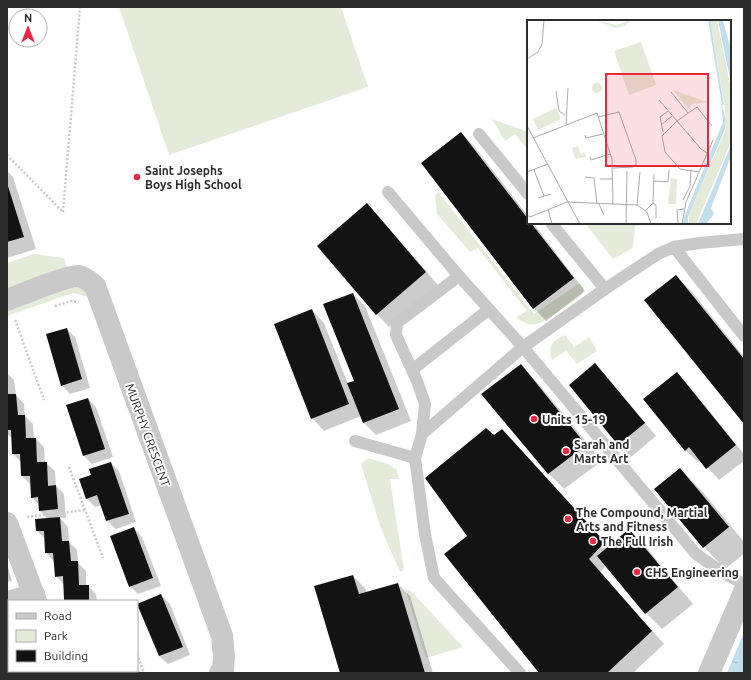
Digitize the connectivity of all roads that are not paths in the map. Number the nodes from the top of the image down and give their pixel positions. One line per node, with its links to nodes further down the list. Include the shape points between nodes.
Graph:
1 (479, 134): 3 (lane)
2 (388, 192): 7 (lane)
3 (527, 193)
4 (552, 224): 8 (lane)
5 (744, 239): 6 (lane)
6 (674, 247): 8 (lane, via 658,254); 11 (lane)
7 (459, 276): 10 (lane); 13 (lane, via 397,323 396,335)
8 (605, 289): 12 (lane)
9 (7, 300): 22 (street, MURPHY CRESCENT, via 77,276 84,277 95,286 222,636 224,656 223,671)
10 (488, 310): 12 (lane); 13 (lane)
11 (744, 336)
12 (523, 347): 14 (lane); 18 (lane, via 696,554)
13 (412, 370): 14 (lane, via 425,404)
14 (422, 434): 16 (lane)
15 (355, 441): 16 (lane)
16 (415, 458): 23 (lane, via 425,534 434,578)
17 (15, 520): 20 (street)
18 (744, 584)
19 (744, 592): 24 (street)
20 (35, 598): 21 (street)
21 (20, 600)
22 (220, 673)
23 (520, 673)
24 (709, 673)

